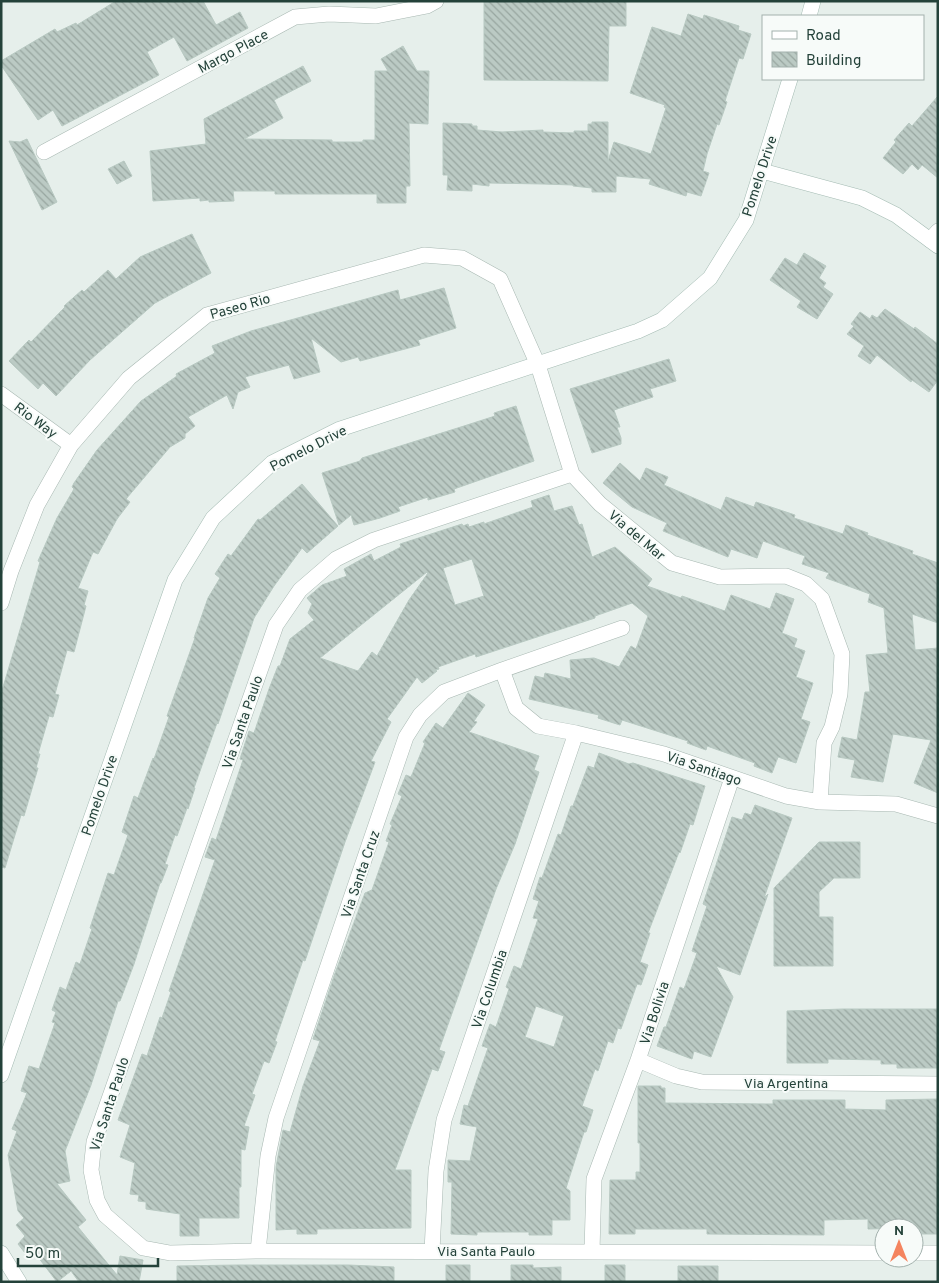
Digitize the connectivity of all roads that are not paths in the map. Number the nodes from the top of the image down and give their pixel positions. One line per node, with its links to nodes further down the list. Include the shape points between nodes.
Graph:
1 (436, 1): 5 (street, Margo Place, via 427,6 376,16 329,14 295,18)
2 (813, 1): 3 (street)
3 (809, 15)
4 (790, 80): 6 (street, Pomelo Drive)
5 (44, 152)
6 (762, 171): 7 (street, via 862,198); 8 (street, Pomelo Drive, via 746,220 710,278 662,320)
7 (935, 239)
8 (538, 365): 10 (street, Paseo Rio, via 500,279 462,258 424,255 207,315 128,378); 11 (street, Via del Mar); 21 (street, Pomelo Drive, via 340,429 272,463 213,518 175,580)
9 (1, 394): 10 (street, Rio Way)
10 (71, 446): 12 (street, Paseo Rio, via 37,505)
11 (572, 474): 18 (street, Via del Mar, via 600,504 672,563 720,577 786,576 806,584 822,599 842,654 840,694 832,727 824,743); 23 (street, Via Santa Paulo, via 374,540 336,560 300,590 276,625 94,1142 90,1170 97,1200 105,1215 143,1248 170,1253)
12 (6, 570): 13 (street, Paseo Rio)
13 (1, 603)
14 (622, 628): 15 (street, Via Santa Cruz)
15 (502, 670): 16 (street, Via Santiago, via 516,708 538,726); 23 (street, Via Santa Cruz, via 444,692 420,715 406,737 276,1118 268,1156)
16 (576, 733): 17 (street, Via Santiago, via 664,754); 24 (street, Via Columbia, via 444,1120 436,1172)
17 (732, 778): 18 (street, Via Santiago, via 786,796); 20 (street, Via Bolivia)
18 (820, 802): 19 (street, Via Santiago, via 896,804)
19 (938, 816)
20 (638, 1060): 22 (street, Via Argentina, via 676,1076 702,1082); 25 (street, Via Bolivia, via 594,1179)
21 (1, 1075)
22 (938, 1084)
23 (258, 1251): 24 (street, Via Santa Paulo)
24 (432, 1251): 25 (street, Via Santa Paulo)
25 (592, 1251): 27 (street, Via Santa Paulo)
26 (1, 1253): 30 (street)
27 (874, 1253)
28 (924, 1253): 29 (street)
29 (938, 1253)
30 (19, 1282)

